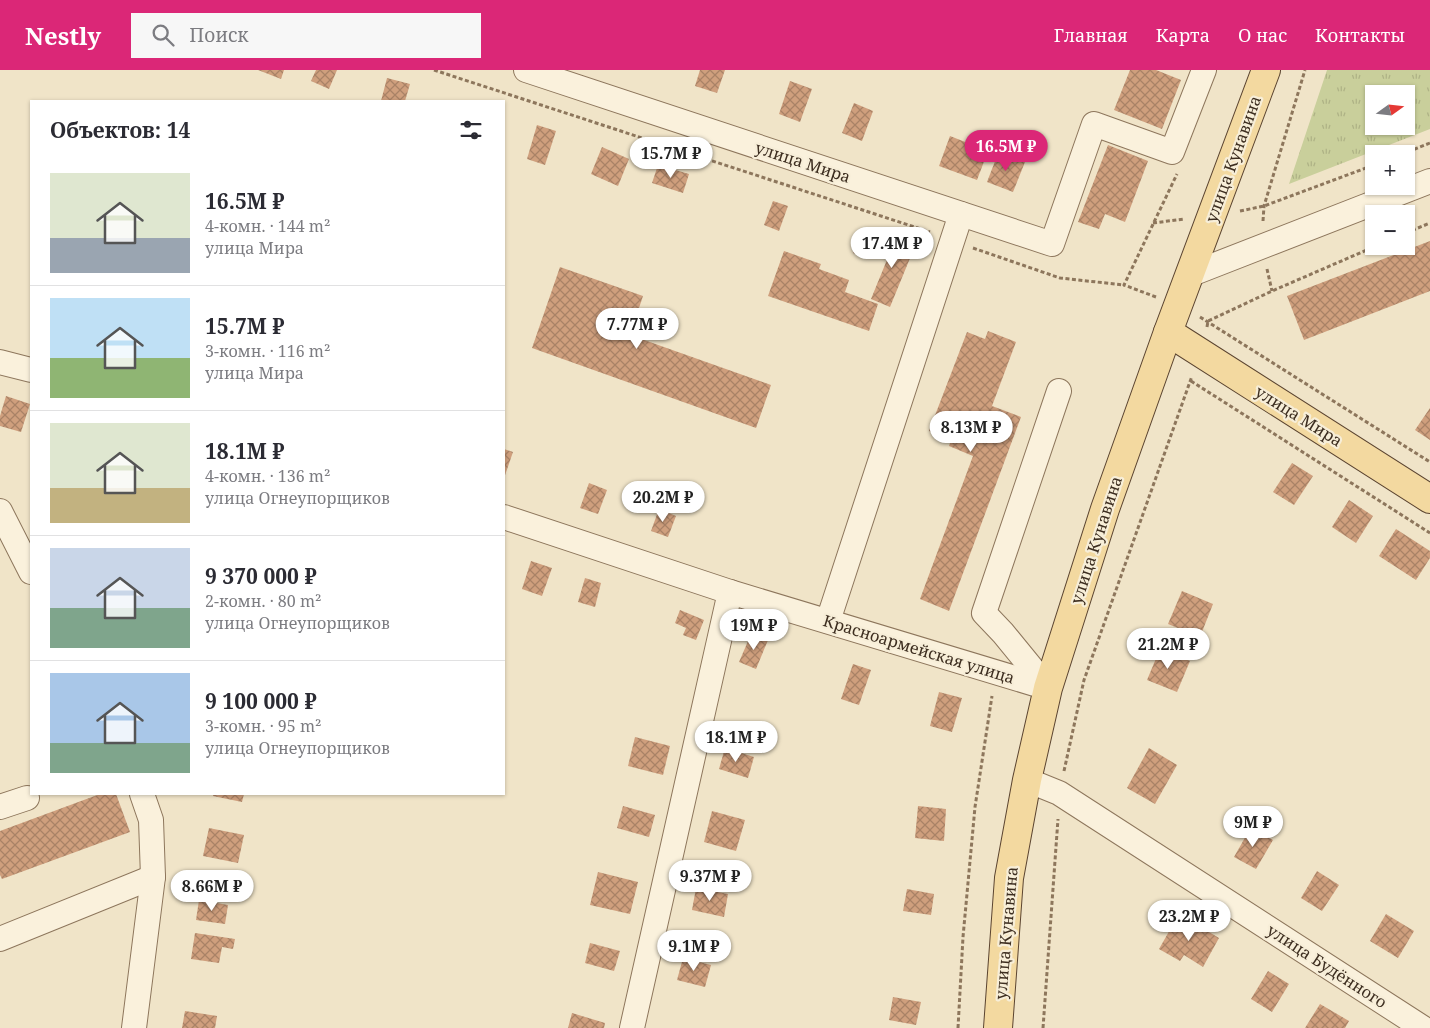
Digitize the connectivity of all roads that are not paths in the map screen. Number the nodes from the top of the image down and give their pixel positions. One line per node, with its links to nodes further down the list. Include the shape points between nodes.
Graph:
1 (526, 70): 4 (street, улица Мира)
2 (1204, 70): 6 (street, улица Мира, via 1172,152 1094,124 1052,244)
3 (1266, 70): 7 (main road, улица Кунавина)
4 (576, 79): 6 (street, улица Мира)
5 (1430, 181): 7 (street)
6 (961, 214): 17 (street)
7 (1189, 275): 8 (main road, улица Кунавина)
8 (1168, 332): 12 (main road, улица Мира); 18 (main road, улица Кунавина, via 1105,509)
9 (0, 362): 10 (street)
10 (30, 370)
11 (1059, 391): 18 (street, via 984,613)
12 (1430, 499)
13 (0, 511): 15 (street)
14 (505, 517): 16 (street, Красноармейская улица)
15 (30, 570)
16 (730, 592): 17 (street, Красноармейская улица); 26 (street)
17 (828, 621): 18 (street, Красноармейская улица)
18 (1048, 688): 19 (main road, улица Кунавина)
19 (1027, 780): 27 (main road, улица Кунавина, via 1009,878); 28 (street, улица Будённого, via 1060,793)
20 (142, 795): 23 (street, via 151,820)
21 (26, 798): 22 (street)
22 (0, 808)
23 (153, 877): 24 (street); 25 (street)
24 (0, 939)
25 (134, 1028)
26 (632, 1028)
27 (998, 1028)
28 (1423, 1028)

